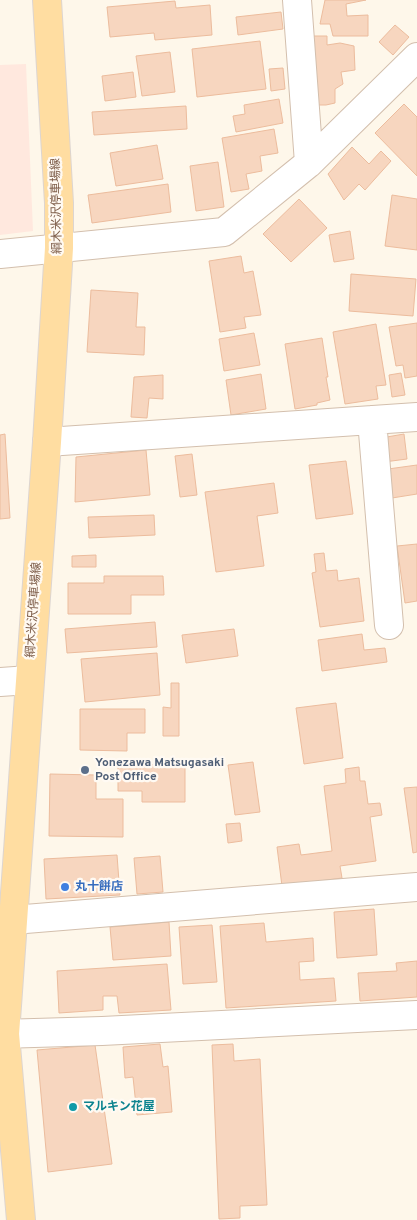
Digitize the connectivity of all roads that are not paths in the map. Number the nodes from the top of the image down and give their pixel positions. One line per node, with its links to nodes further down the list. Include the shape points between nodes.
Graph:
1 (47, 0): 5 (main road, 綱木米沢停車場線)
2 (296, 0): 4 (street)
3 (417, 56): 4 (street)
4 (309, 163): 5 (street, via 224,232)
5 (59, 248): 6 (street); 9 (main road, 綱木米沢停車場線)
6 (0, 254)
7 (417, 417): 8 (street)
8 (372, 420): 9 (street); 10 (street)
9 (47, 442): 11 (main road, 綱木米沢停車場線)
10 (389, 625)
11 (29, 680): 12 (street); 14 (main road, 綱木米沢停車場線)
12 (0, 682)
13 (417, 887): 14 (street)
14 (13, 920): 16 (main road, 綱木米沢停車場線)
15 (417, 1016): 16 (street)
16 (3, 1034): 17 (main road, 綱木米沢停車場線)
17 (21, 1220)

